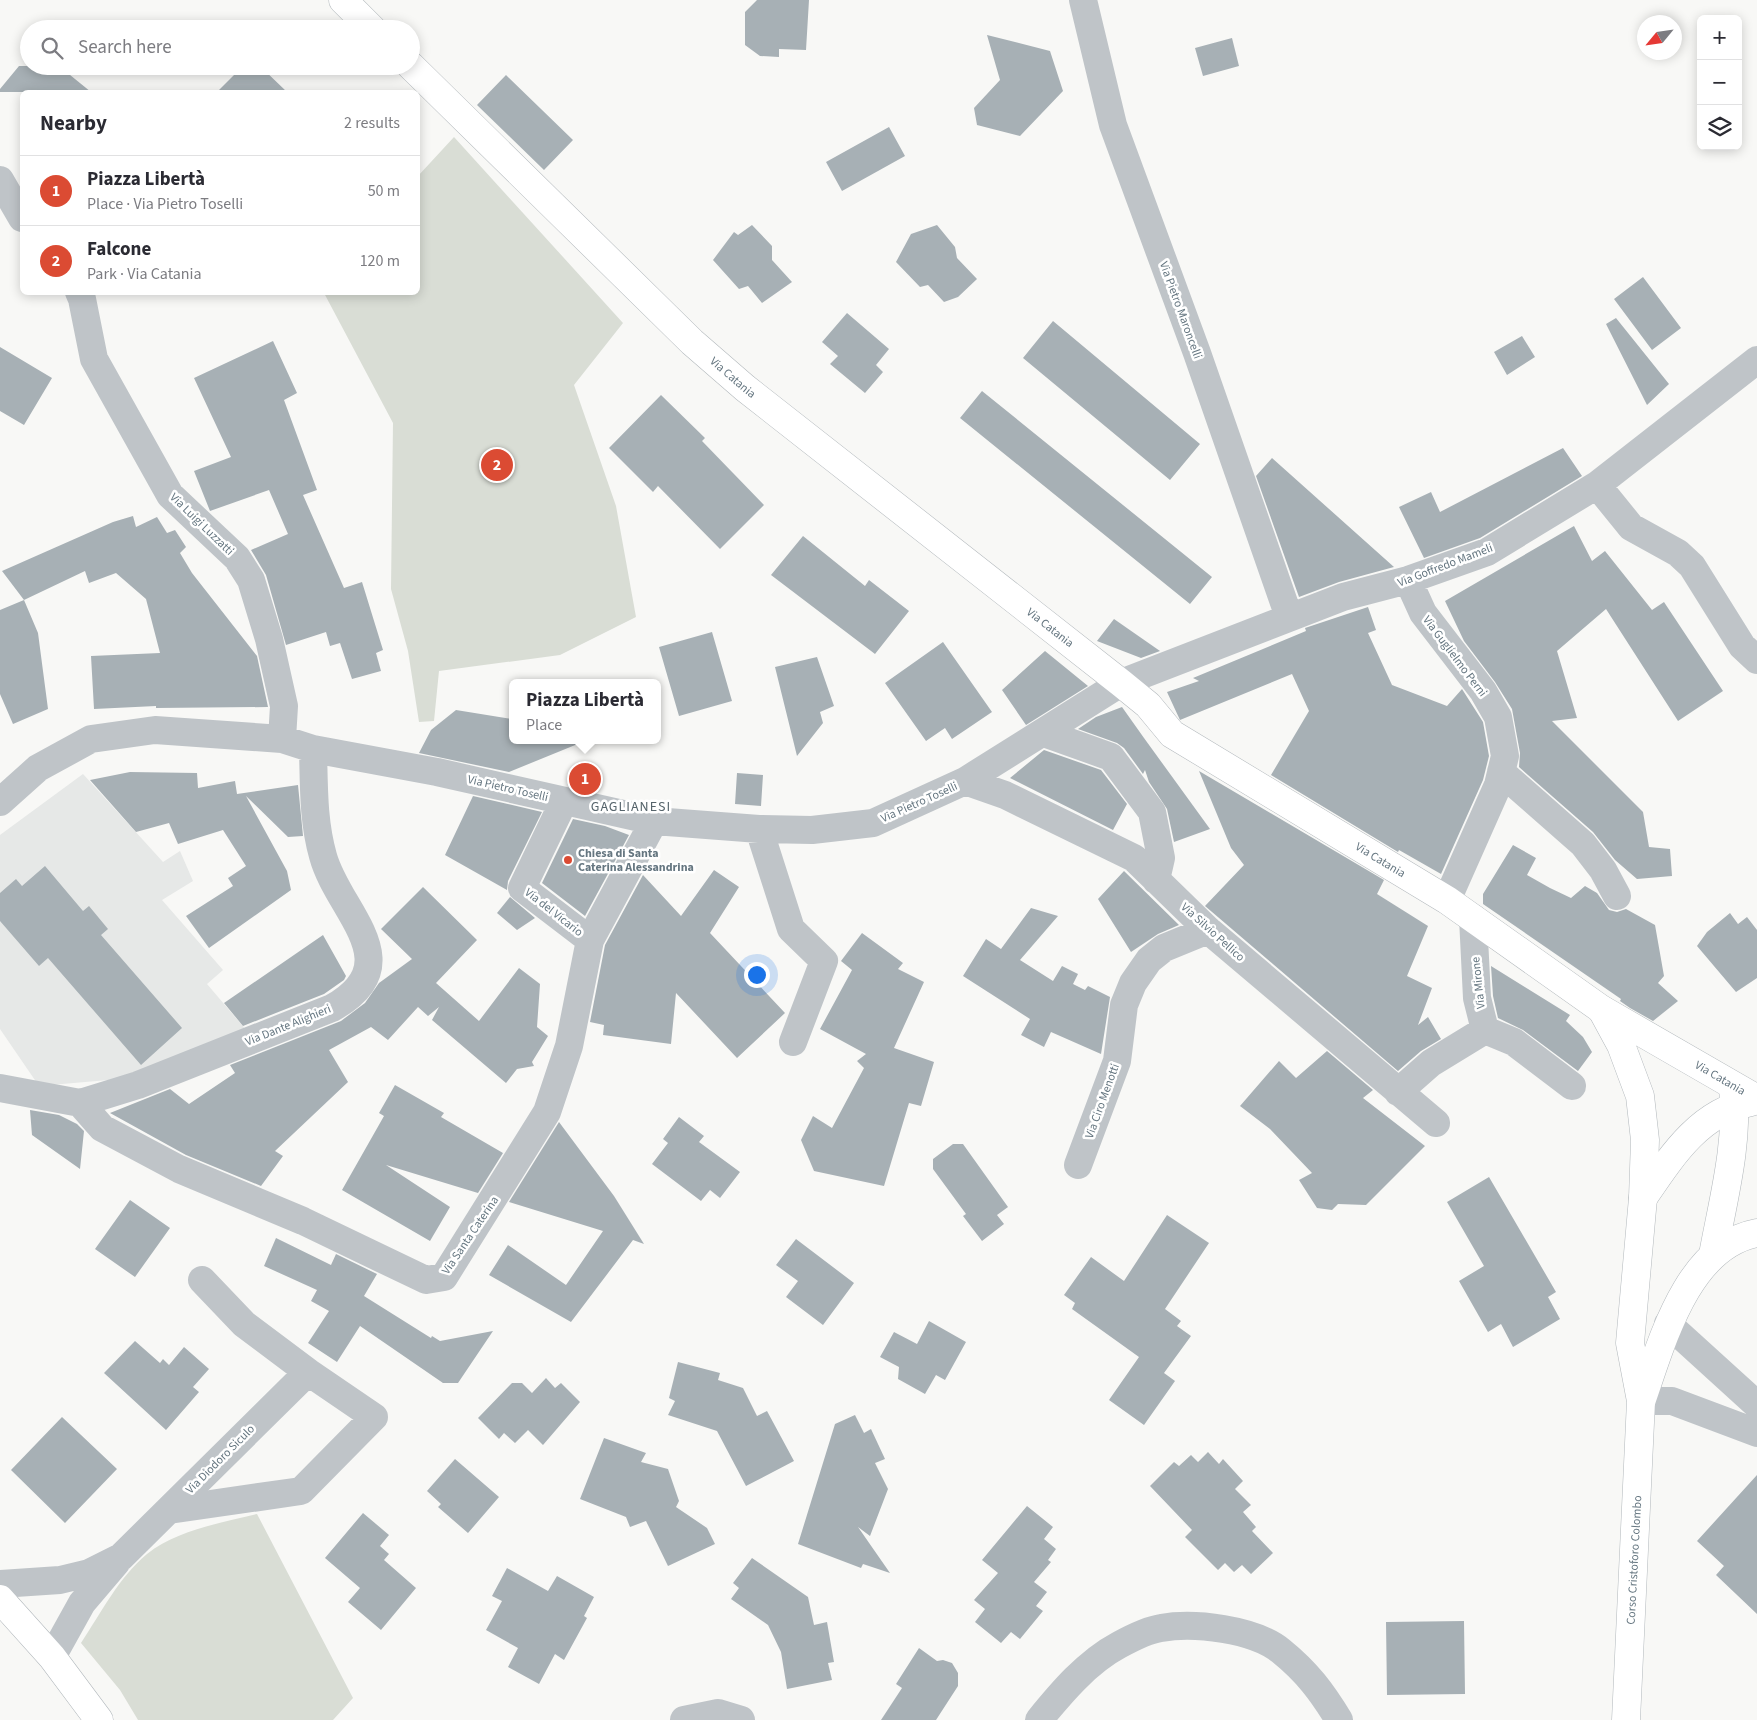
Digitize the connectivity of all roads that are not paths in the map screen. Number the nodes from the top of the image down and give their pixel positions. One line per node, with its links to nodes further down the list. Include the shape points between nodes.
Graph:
1 (343, 0): 3 (main road)
2 (1083, 0): 11 (street, Via Pietro Maroncelli, via 1112,125 1197,353)
3 (363, 20)
4 (419, 75): 13 (main road, Via Catania, via 692,342 745,388)
5 (0, 180): 6 (street)
6 (20, 215)
7 (80, 295): 15 (street, Via Luigi Luzzatti, via 94,359 170,495 237,558 250,580 269,639 284,706)
8 (1757, 360): 9 (street, Via Goffredo Mameli)
9 (1597, 485): 10 (street, Via Goffredo Mameli, via 1487,552); 12 (street, via 1631,527 1678,553 1692,566 1742,646)
10 (1408, 580): 11 (street, Via Goffredo Mameli, via 1343,597); 17 (street, Via Guglielmo Perni, via 1423,613 1483,691 1498,717 1505,756)
11 (1289, 617): 13 (street, Via Goffredo Mameli)
12 (1757, 660)
13 (1121, 683): 14 (street, Via Pietro Toselli); 25 (main road, Via Catania, via 1148,705 1172,734)
14 (1044, 733): 18 (street, Via Pietro Toselli); 23 (street, via 1111,757 1152,812 1162,858)
15 (282, 738): 16 (street, Via Pietro Toselli); 20 (street, Via Pietro Toselli, via 155,730 90,738 38,768)
16 (312, 750): 19 (street, Via Pietro Toselli, via 437,772); 36 (street, Via Dante Alighieri, via 321,849 344,903 367,945 369,966 366,980 332,1008 138,1085)
17 (1502, 772): 24 (street, via 1583,844 1603,870); 25 (street, Via Guglielmo Perni)
18 (966, 781): 22 (street, Via Pietro Toselli, via 873,823 812,830); 23 (street, Via Silvio Pellico, via 1005,795 1134,858)
19 (564, 801): 21 (street, Via Pietro Toselli); 28 (street, Via del Vicario, via 522,888)
20 (0, 802)
21 (654, 821): 22 (street, Via Pietro Toselli); 28 (street, Via Santa Caterina)
22 (759, 829): 31 (street, via 791,929 824,961)
23 (1156, 880): 27 (street, Via Silvio Pellico)
24 (1617, 896)
25 (1447, 900): 26 (main road, Via Catania)
26 (1473, 918): 29 (main road, Via Catania); 30 (street, Via Mirone, via 1477,998)
27 (1208, 930): 34 (street, Via Silvio Pellico); 38 (street, Via Ciro Menotti, via 1164,948 1149,960 1133,983 1124,1005 1117,1061)
28 (590, 940): 36 (street, Via Santa Caterina, via 569,1046 547,1112 444,1277 426,1280 303,1221 179,1169 102,1128)
29 (1602, 1009): 35 (main road, Via Catania); 39 (main road, via 1621,1045 1640,1096 1645,1140)
30 (1486, 1030): 32 (street, via 1514,1042); 34 (street, via 1431,1063)
31 (793, 1042)
32 (1572, 1086)
33 (0, 1088): 36 (street, Via Dante Alighieri)
34 (1398, 1092): 37 (street, Via Silvio Pellico)
35 (1745, 1098): 39 (main road, via 1710,1118 1676,1149); 41 (main road, via 1734,1139)
36 (80, 1103)
37 (1436, 1123)
38 (1078, 1165)
39 (1643, 1198): 45 (main road, via 1630,1343)
40 (1757, 1233): 41 (main road, via 1746,1235)
41 (1713, 1255): 43 (main road, via 1685,1292)
42 (202, 1280): 44 (street, via 244,1324)
43 (1668, 1324): 45 (main road); 46 (street)
44 (308, 1372): 48 (street, Via Diodoro Siculo); 48 (street, via 374,1417 301,1491)
45 (1642, 1401): 47 (street, via 1672,1401); 58 (main road, Corso Cristoforo Colombo)
46 (1757, 1405)
47 (1757, 1433)
48 (169, 1510): 49 (street, Via Diodoro Siculo)
49 (121, 1557): 50 (street, Via Diodoro Siculo, via 89,1573 60,1580); 52 (street, via 82,1603)
50 (0, 1584)
51 (0, 1599): 52 (main road)
52 (52, 1657): 53 (main road)
53 (99, 1720)
54 (684, 1720): 55 (street, via 718,1713)
55 (740, 1720)
56 (1039, 1720): 57 (street, via 1086,1669 1118,1645 1160,1628 1195,1626 1240,1632 1280,1650 1316,1684)
57 (1339, 1720)
58 (1626, 1720)

